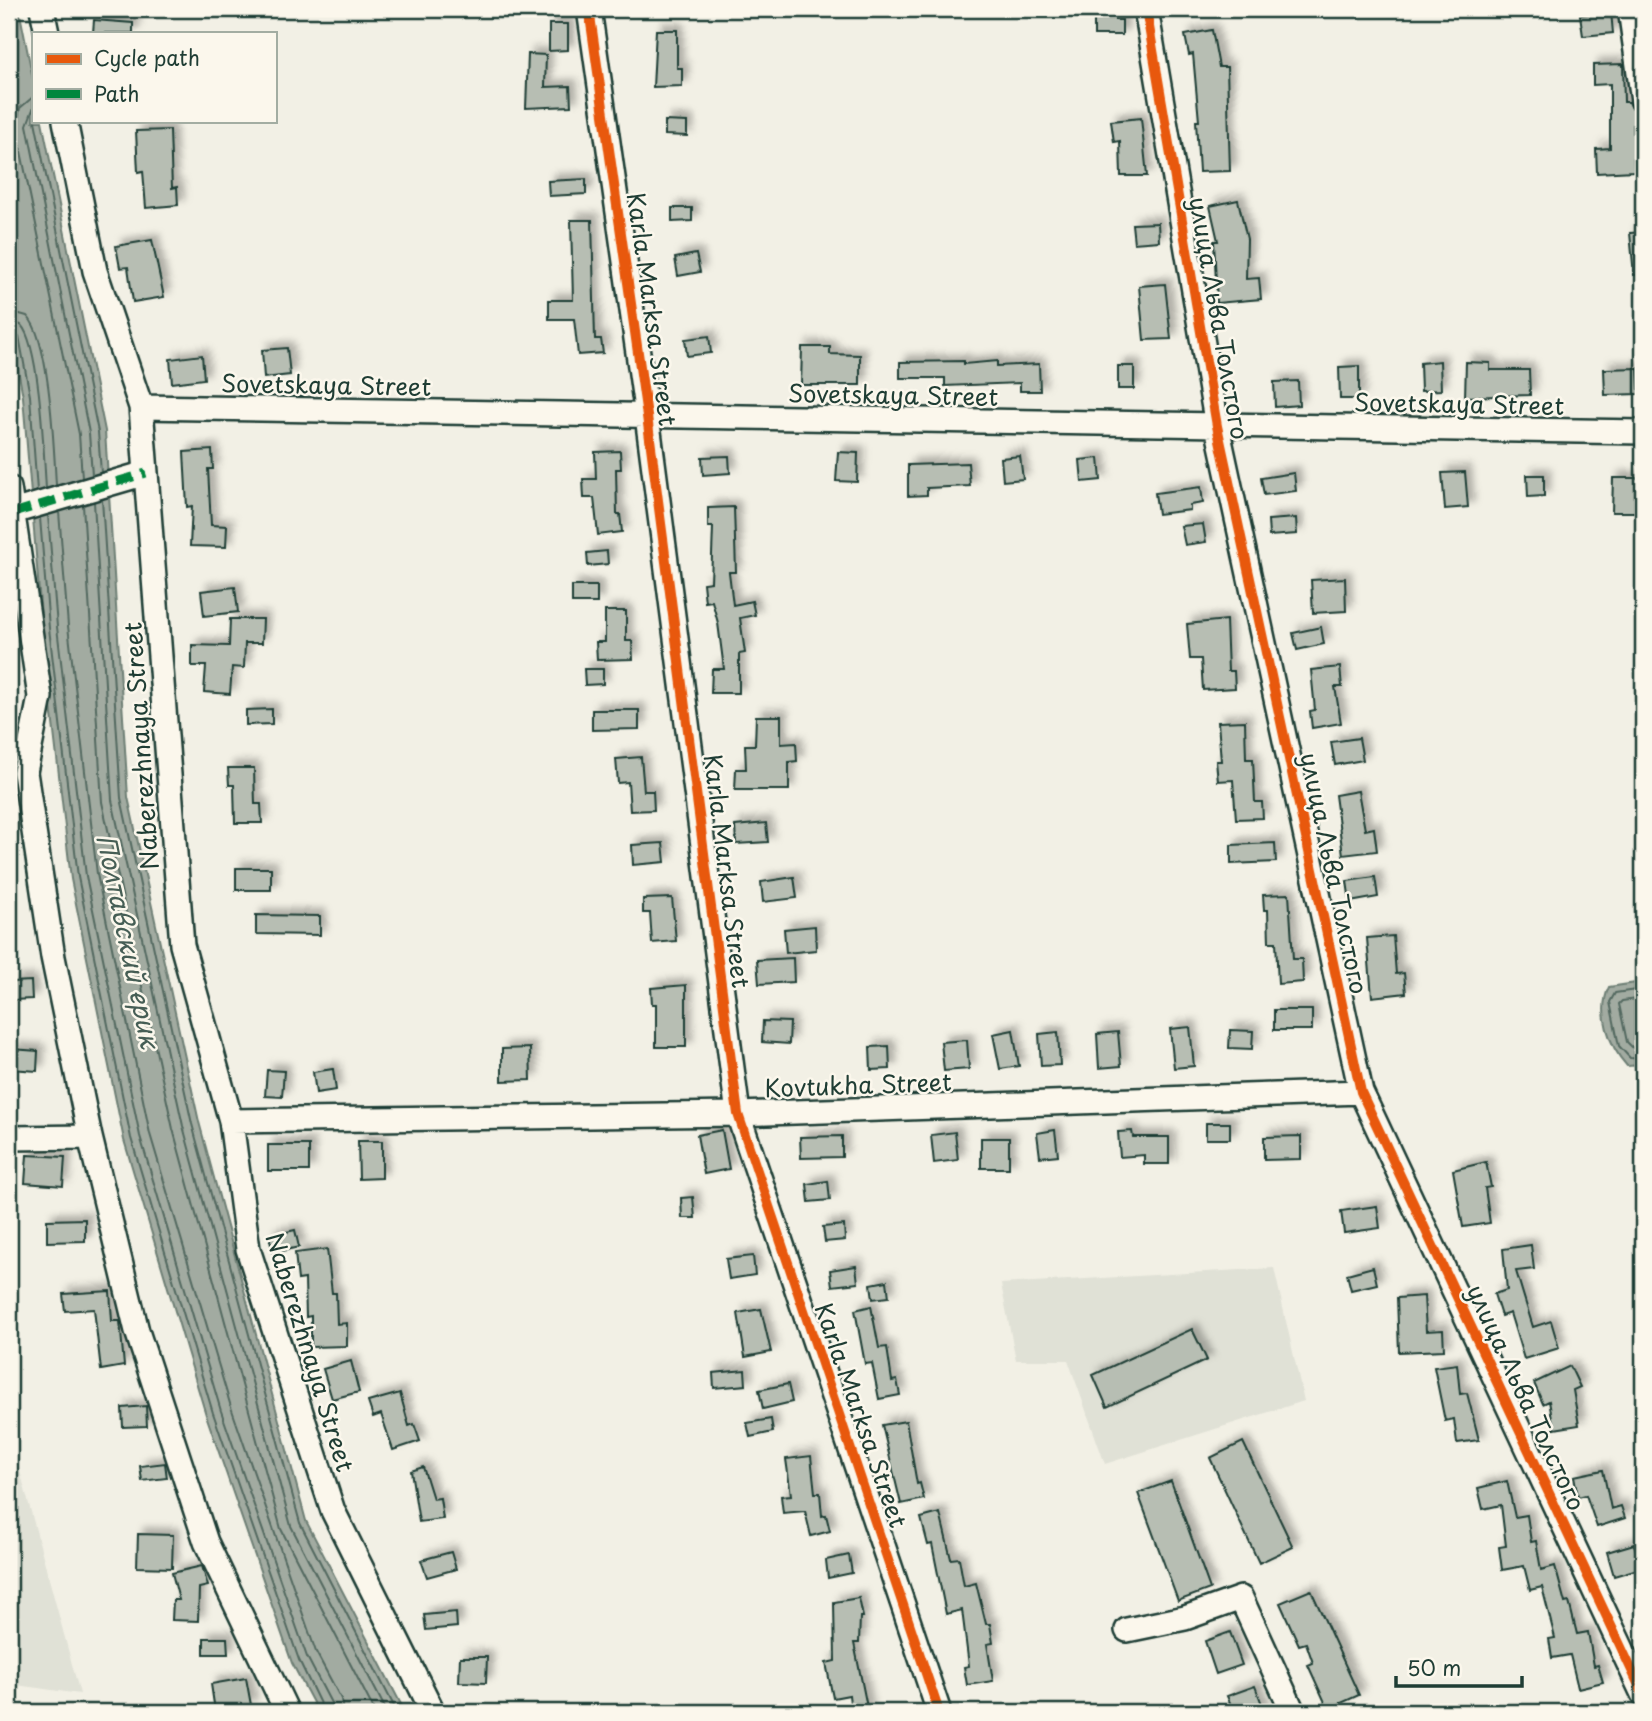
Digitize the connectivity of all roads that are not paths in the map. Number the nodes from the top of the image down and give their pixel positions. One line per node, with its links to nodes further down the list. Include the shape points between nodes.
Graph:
1 (42, 9): 5 (street)
2 (589, 9): 9 (street, Karla Marksa Street)
3 (1146, 9): 10 (street, улица Льва Толстого)
4 (1630, 9): 6 (street)
5 (47, 32)
6 (1643, 101)
7 (65, 122): 8 (street, Naberezhnaya Street, via 95,271)
8 (141, 407): 9 (street, Sovetskaya Street); 12 (street, Naberezhnaya Street)
9 (647, 416): 10 (street, Sovetskaya Street); 16 (street, Karla Marksa Street)
10 (1217, 426): 11 (street, Sovetskaya Street); 15 (street, улица Льва Толстого)
11 (1643, 432)
12 (146, 472): 14 (street); 17 (street, Naberezhnaya Street, via 181,945)
13 (9, 488): 14 (street)
14 (11, 513): 18 (street, via 40,696 25,772 53,957)
15 (1361, 1092): 16 (street, Kovtukha Street); 21 (street, улица Льва Толстого)
16 (738, 1114): 17 (street, Kovtukha Street); 24 (street, Karla Marksa Street)
17 (231, 1121): 23 (street, Naberezhnaya Street, via 248,1250 333,1511)
18 (90, 1137): 19 (street); 22 (street, via 137,1331 206,1542)
19 (9, 1138)
20 (1127, 1630): 25 (street, via 1185,1618 1241,1598)
21 (1643, 1694)
22 (287, 1712)
23 (433, 1712)
24 (939, 1712)
25 (1293, 1712)

